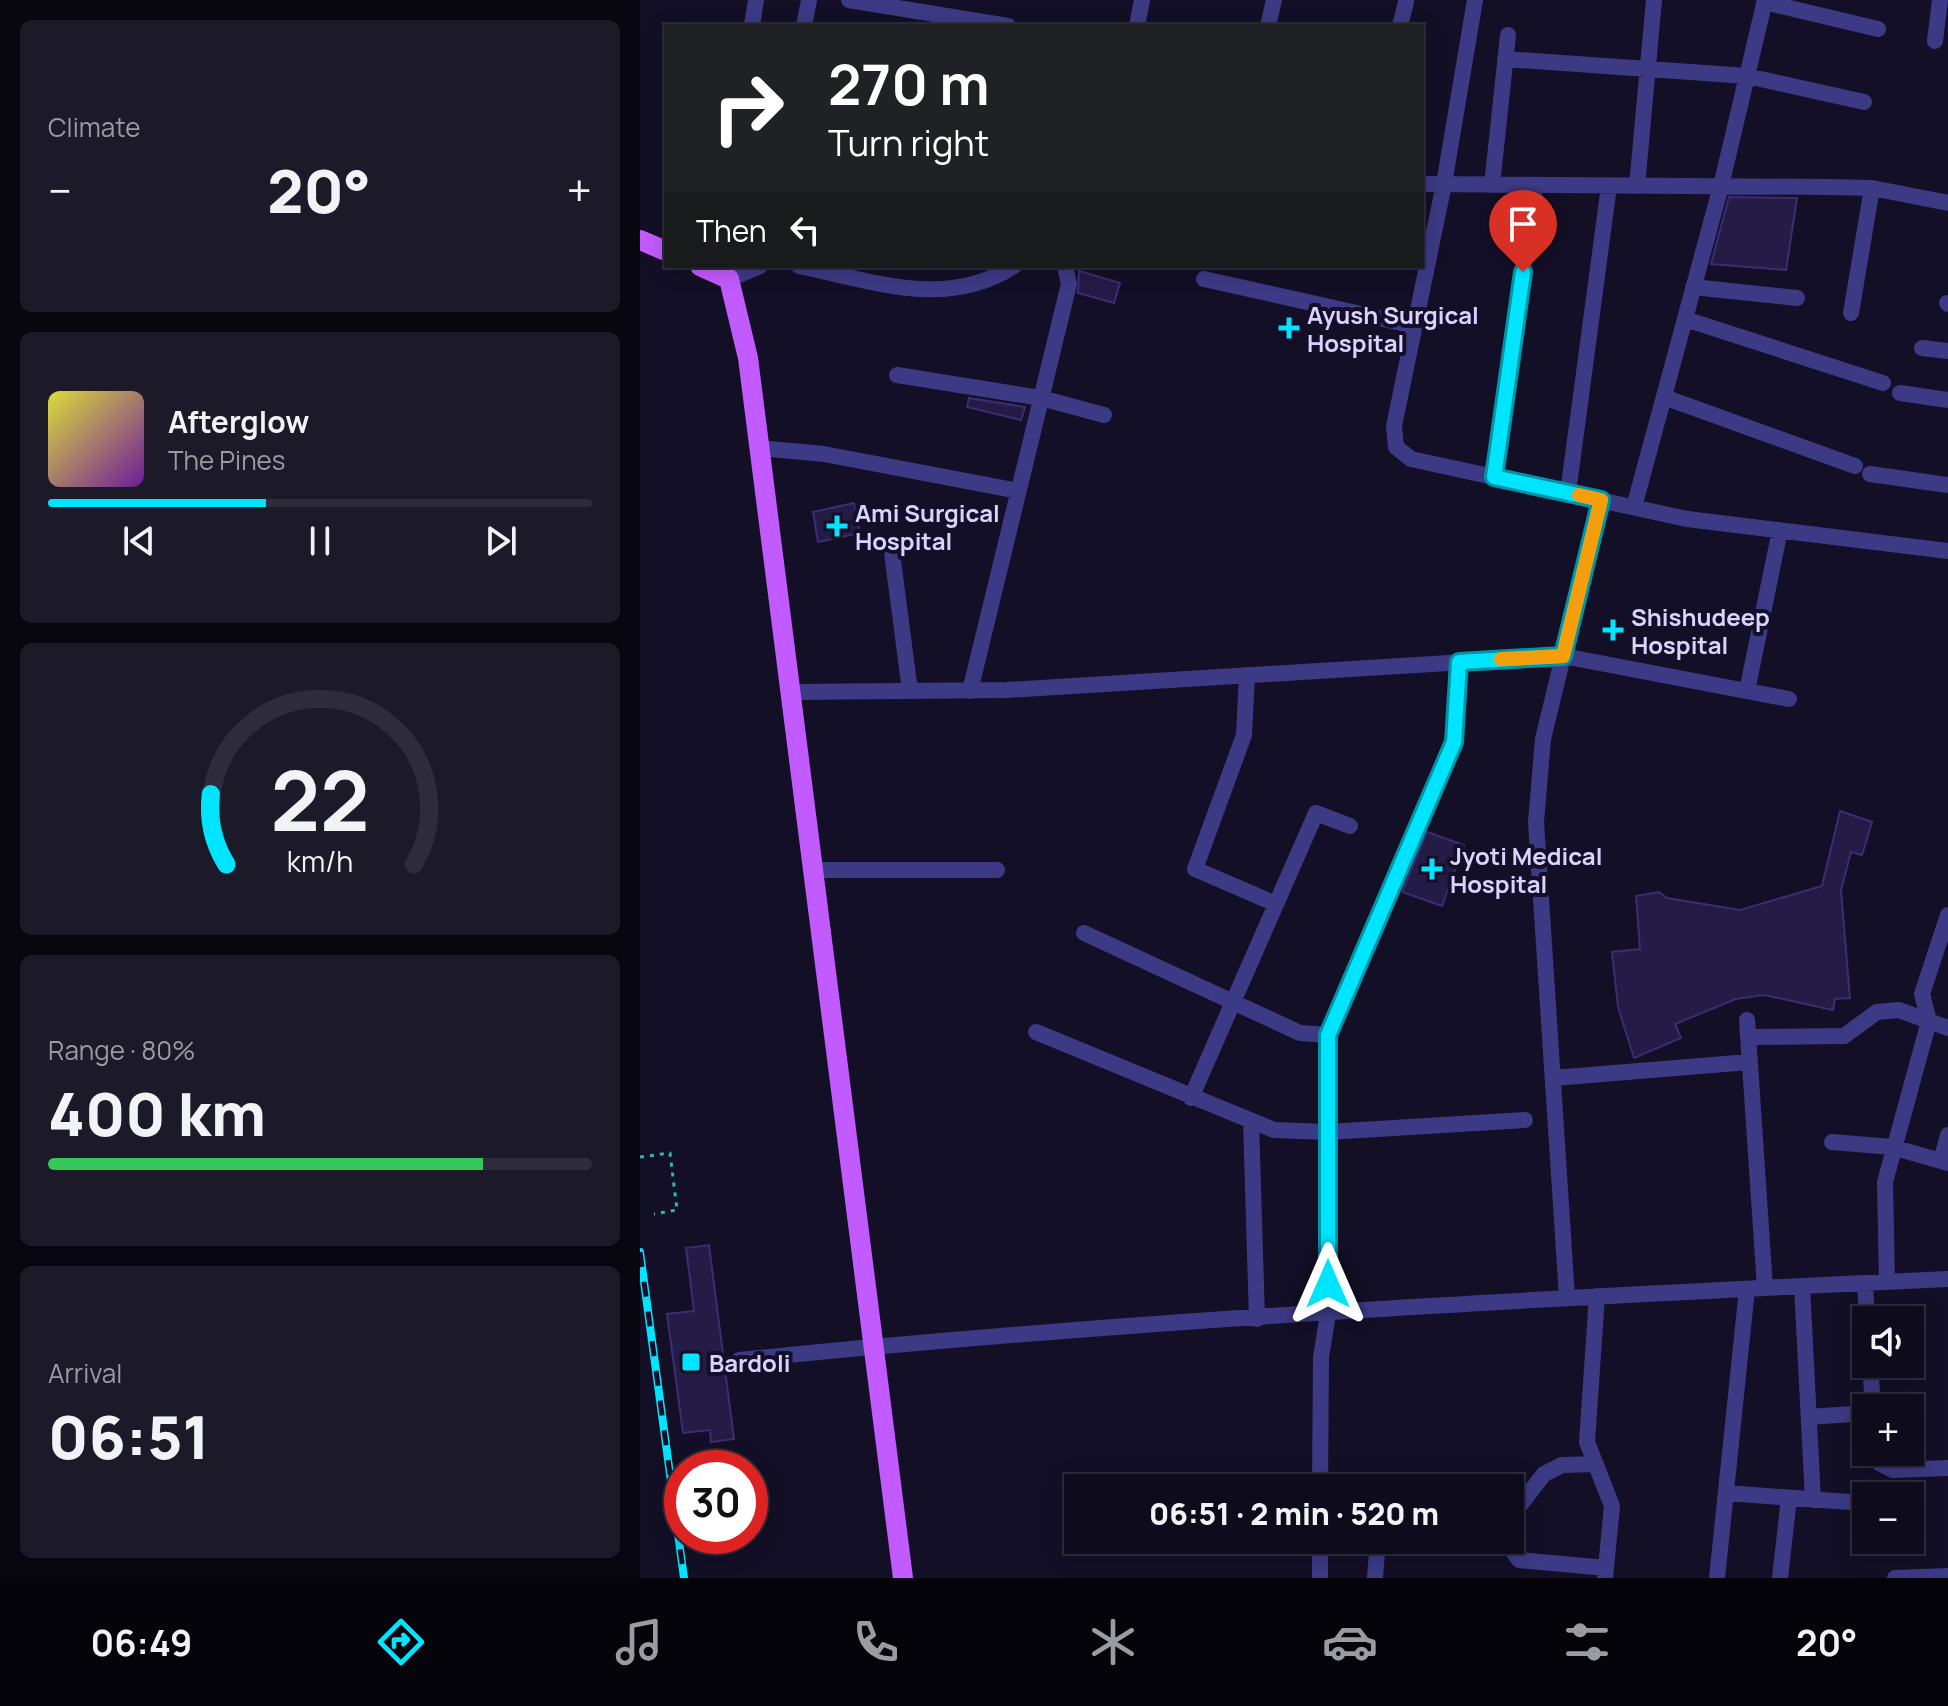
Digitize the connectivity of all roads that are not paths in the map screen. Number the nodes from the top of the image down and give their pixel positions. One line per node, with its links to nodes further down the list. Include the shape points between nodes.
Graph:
1 (756, 0): 12 (street)
2 (809, 0): 13 (street)
3 (849, 0): 11 (street)
4 (1142, 0): 15 (street)
5 (1274, 0): 16 (street)
6 (1475, 0): 26 (street)
7 (1654, 0): 22 (street)
8 (1940, 0): 20 (street)
9 (1765, 1): 18 (street); 23 (street)
10 (1406, 2): 17 (street)
11 (896, 4): 14 (street)
12 (752, 24)
13 (804, 24)
14 (998, 24)
15 (1137, 24)
16 (1268, 24)
17 (1400, 24)
18 (1878, 29)
19 (1508, 35): 21 (street)
20 (1935, 41)
21 (1505, 59): 22 (street); 27 (street)
22 (1648, 68): 23 (street); 30 (street)
23 (1747, 76): 24 (street); 31 (street)
24 (1864, 102)
25 (1424, 184): 26 (street)
26 (1444, 184): 27 (street); 47 (street)
27 (1492, 185): 28 (street)
28 (1535, 185): 29 (street); 58 (street)
29 (1609, 186): 30 (street); 61 (street)
30 (1637, 186): 31 (street)
31 (1721, 186): 32 (street); 43 (street)
32 (1872, 188): 33 (street); 45 (street)
33 (1948, 203)
34 (640, 240): 35 (main road)
35 (664, 250)
36 (704, 268): 41 (main road)
37 (755, 268): 41 (street)
38 (809, 268): 39 (street, via 930,292 965,289)
39 (1010, 268)
40 (1065, 268): 54 (street, via 1069,284)
41 (729, 279): 57 (main road, via 748,358)
42 (1204, 279): 47 (street)
43 (1693, 287): 44 (street); 46 (street)
44 (1797, 298)
45 (1851, 313)
46 (1685, 319): 51 (street); 53 (street)
47 (1415, 326): 58 (street, via 1394,426 1396,447 1411,459)
48 (1922, 348): 49 (street)
49 (1948, 351)
50 (897, 375): 54 (street)
51 (1883, 383)
52 (1900, 393): 55 (street)
53 (1664, 397): 59 (street, via 1863,470); 63 (street)
54 (1041, 398): 56 (street); 60 (street)
55 (1948, 400)
56 (1104, 415)
57 (759, 448): 60 (street, via 824,454); 73 (main road)
58 (1494, 477): 61 (street)
59 (1948, 485)
60 (1018, 491): 71 (street)
61 (1568, 493): 62 (street)
62 (1601, 500): 63 (street); 67 (street)
63 (1634, 507): 64 (street)
64 (1780, 530): 66 (street); 72 (street)
65 (891, 545): 70 (street)
66 (1948, 551)
67 (1563, 656): 68 (street); 72 (street); 87 (street, via 1543,739 1536,822)
68 (1459, 662): 69 (street); 85 (street, via 1454,742)
69 (1247, 675): 71 (street); 78 (street, via 1244,735 1195,869)
70 (910, 691): 71 (street); 73 (street)
71 (970, 691)
72 (1747, 691): 74 (street)
73 (791, 692): 76 (main road)
74 (1789, 699)
75 (1350, 826): 78 (street, via 1316,813)
76 (814, 870): 77 (street); 107 (main road)
77 (997, 870)
78 (1276, 904): 81 (street)
79 (1948, 915): 82 (street, via 1922,994)
80 (1084, 933): 81 (street)
81 (1233, 1002): 85 (street, via 1300,1033); 88 (street)
82 (1929, 1021): 83 (street); 86 (street, via 1899,1010 1877,1012 1844,1036 1747,1029); 94 (street)
83 (1948, 1028)
84 (1036, 1032): 88 (street)
85 (1328, 1035): 91 (street)
86 (1749, 1062): 87 (street); 100 (street)
87 (1553, 1078): 103 (street)
88 (1191, 1098): 90 (street)
89 (1525, 1120): 91 (street)
90 (1251, 1121): 91 (street, via 1274,1130); 106 (street)
91 (1328, 1132): 105 (street)
92 (1948, 1135): 95 (street)
93 (1832, 1142): 94 (street)
94 (1892, 1147): 95 (street); 97 (street, via 1885,1182)
95 (1944, 1162)
96 (1948, 1279): 97 (street)
97 (1887, 1282): 98 (street)
98 (1865, 1283): 99 (street); 104 (street)
99 (1802, 1286): 100 (street); 110 (street)
100 (1765, 1288): 101 (street)
101 (1747, 1289): 102 (street); 115 (street)
102 (1597, 1296): 103 (street); 111 (street, via 1587,1442)
103 (1567, 1297): 105 (street)
104 (1866, 1306)
105 (1328, 1314): 106 (street); 114 (street, via 1321,1357)
106 (1257, 1319): 107 (street)
107 (876, 1346): 108 (street); 125 (main road)
108 (739, 1360)
109 (1852, 1414): 110 (street)
110 (1809, 1417): 118 (street)
111 (1596, 1464): 117 (street, via 1562,1465 1544,1474); 123 (street, via 1612,1506)
112 (1885, 1466): 113 (street)
113 (1948, 1468)
114 (1320, 1474)
115 (1726, 1493): 116 (street); 128 (street)
116 (1789, 1498): 118 (street); 129 (street)
117 (1524, 1500)
118 (1813, 1500): 119 (street)
119 (1852, 1502)
120 (1320, 1554): 126 (street)
121 (1377, 1554): 127 (street)
122 (1515, 1554): 123 (street, via 1519,1560)
123 (1605, 1573)
124 (1948, 1576): 130 (street)
125 (903, 1578)
126 (1320, 1578)
127 (1375, 1578)
128 (1717, 1578)
129 (1780, 1578)
130 (1895, 1578)

